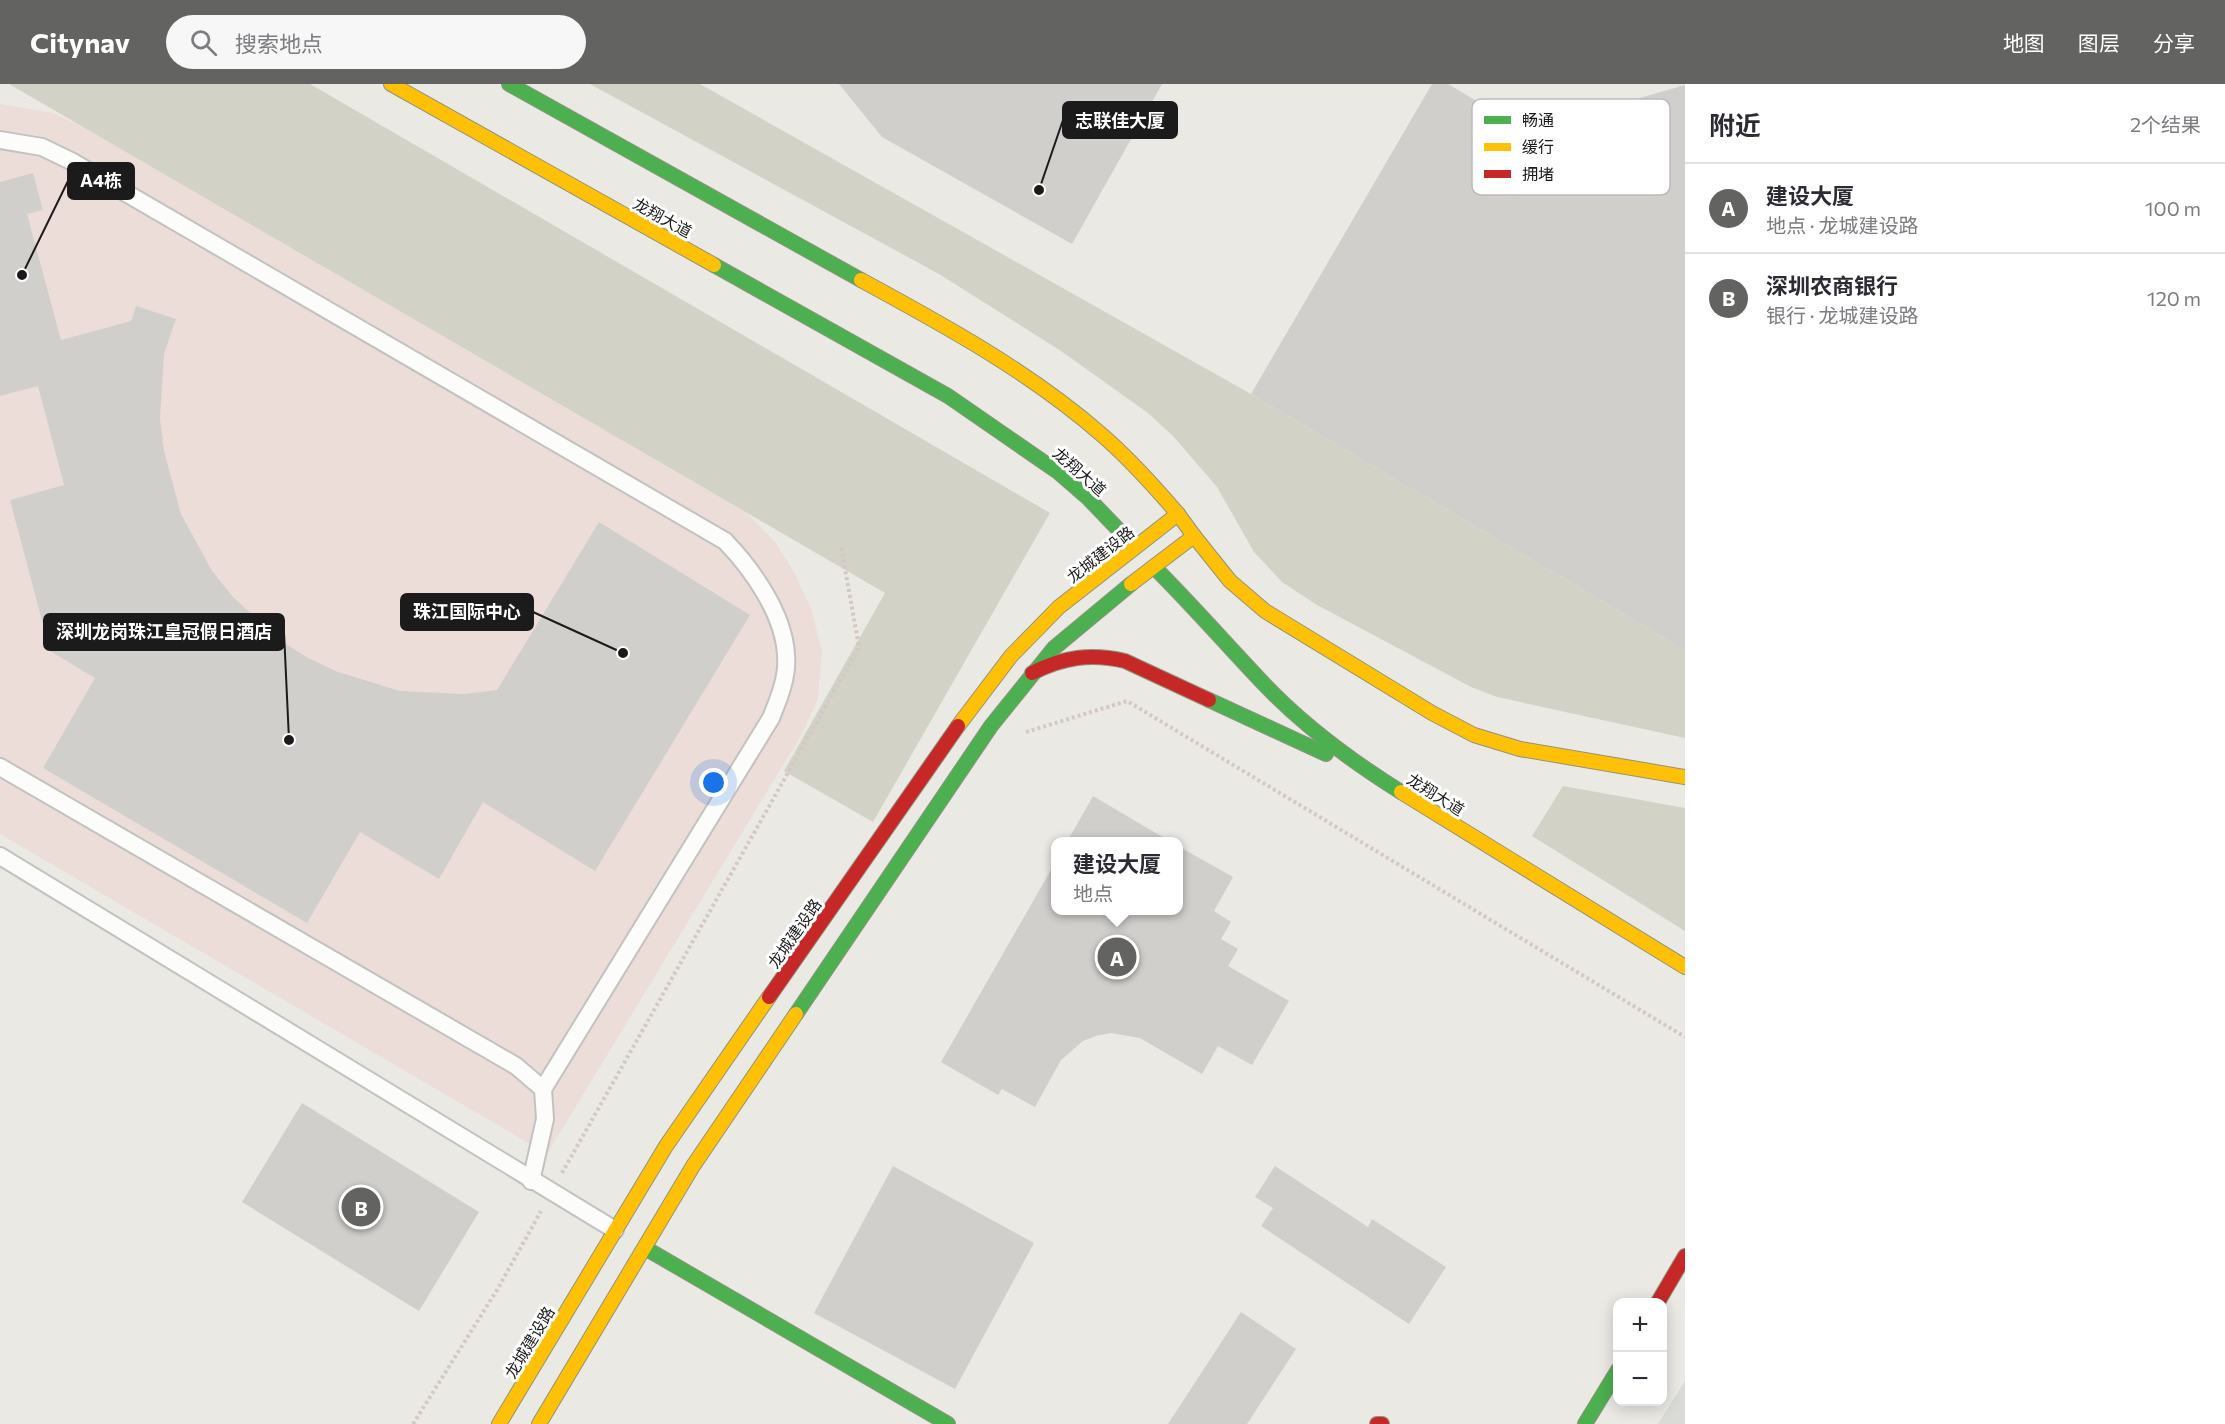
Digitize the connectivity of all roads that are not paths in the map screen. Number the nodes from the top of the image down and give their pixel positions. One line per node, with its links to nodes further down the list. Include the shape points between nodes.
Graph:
1 (391, 84): 6 (main road, 龙翔大道, via 948,396 1058,472)
2 (509, 84): 4 (main road, via 979,347 1094,427 1128,457)
3 (0, 140): 14 (lane, via 42,147 71,161 725,541 748,565 763,591 786,654 783,689 771,718)
4 (1178, 514): 5 (main road); 6 (main road, 龙城建设路)
5 (1194, 536): 7 (main road); 10 (main road, via 1230,581 1265,611 1474,735 1520,749)
6 (1135, 547): 7 (main road, 龙翔大道); 16 (main road, 龙城建设路, via 1034,631 969,710 666,1146)
7 (1155, 567): 8 (main road, via 1079,626); 11 (main road, 龙翔大道, via 1302,720)
8 (1032, 673): 11 (main road, via 1077,655 1110,656); 17 (main road, via 991,726 693,1166)
9 (0, 767): 14 (lane, via 516,1066)
10 (1685, 777)
11 (1383, 781): 13 (main road, 龙翔大道)
12 (0, 856): 15 (lane)
13 (1685, 968)
14 (543, 1089): 15 (lane, via 545,1119)
15 (531, 1181): 16 (lane)
16 (615, 1230): 21 (main road, 龙城建设路)
17 (645, 1248): 22 (main road); 23 (main road)
18 (1685, 1256): 19 (main road)
19 (1660, 1298)
20 (1613, 1377): 26 (main road)
21 (499, 1424)
22 (539, 1424)
23 (948, 1424)
24 (1377, 1424): 25 (main road)
25 (1382, 1424)
26 (1586, 1424)

